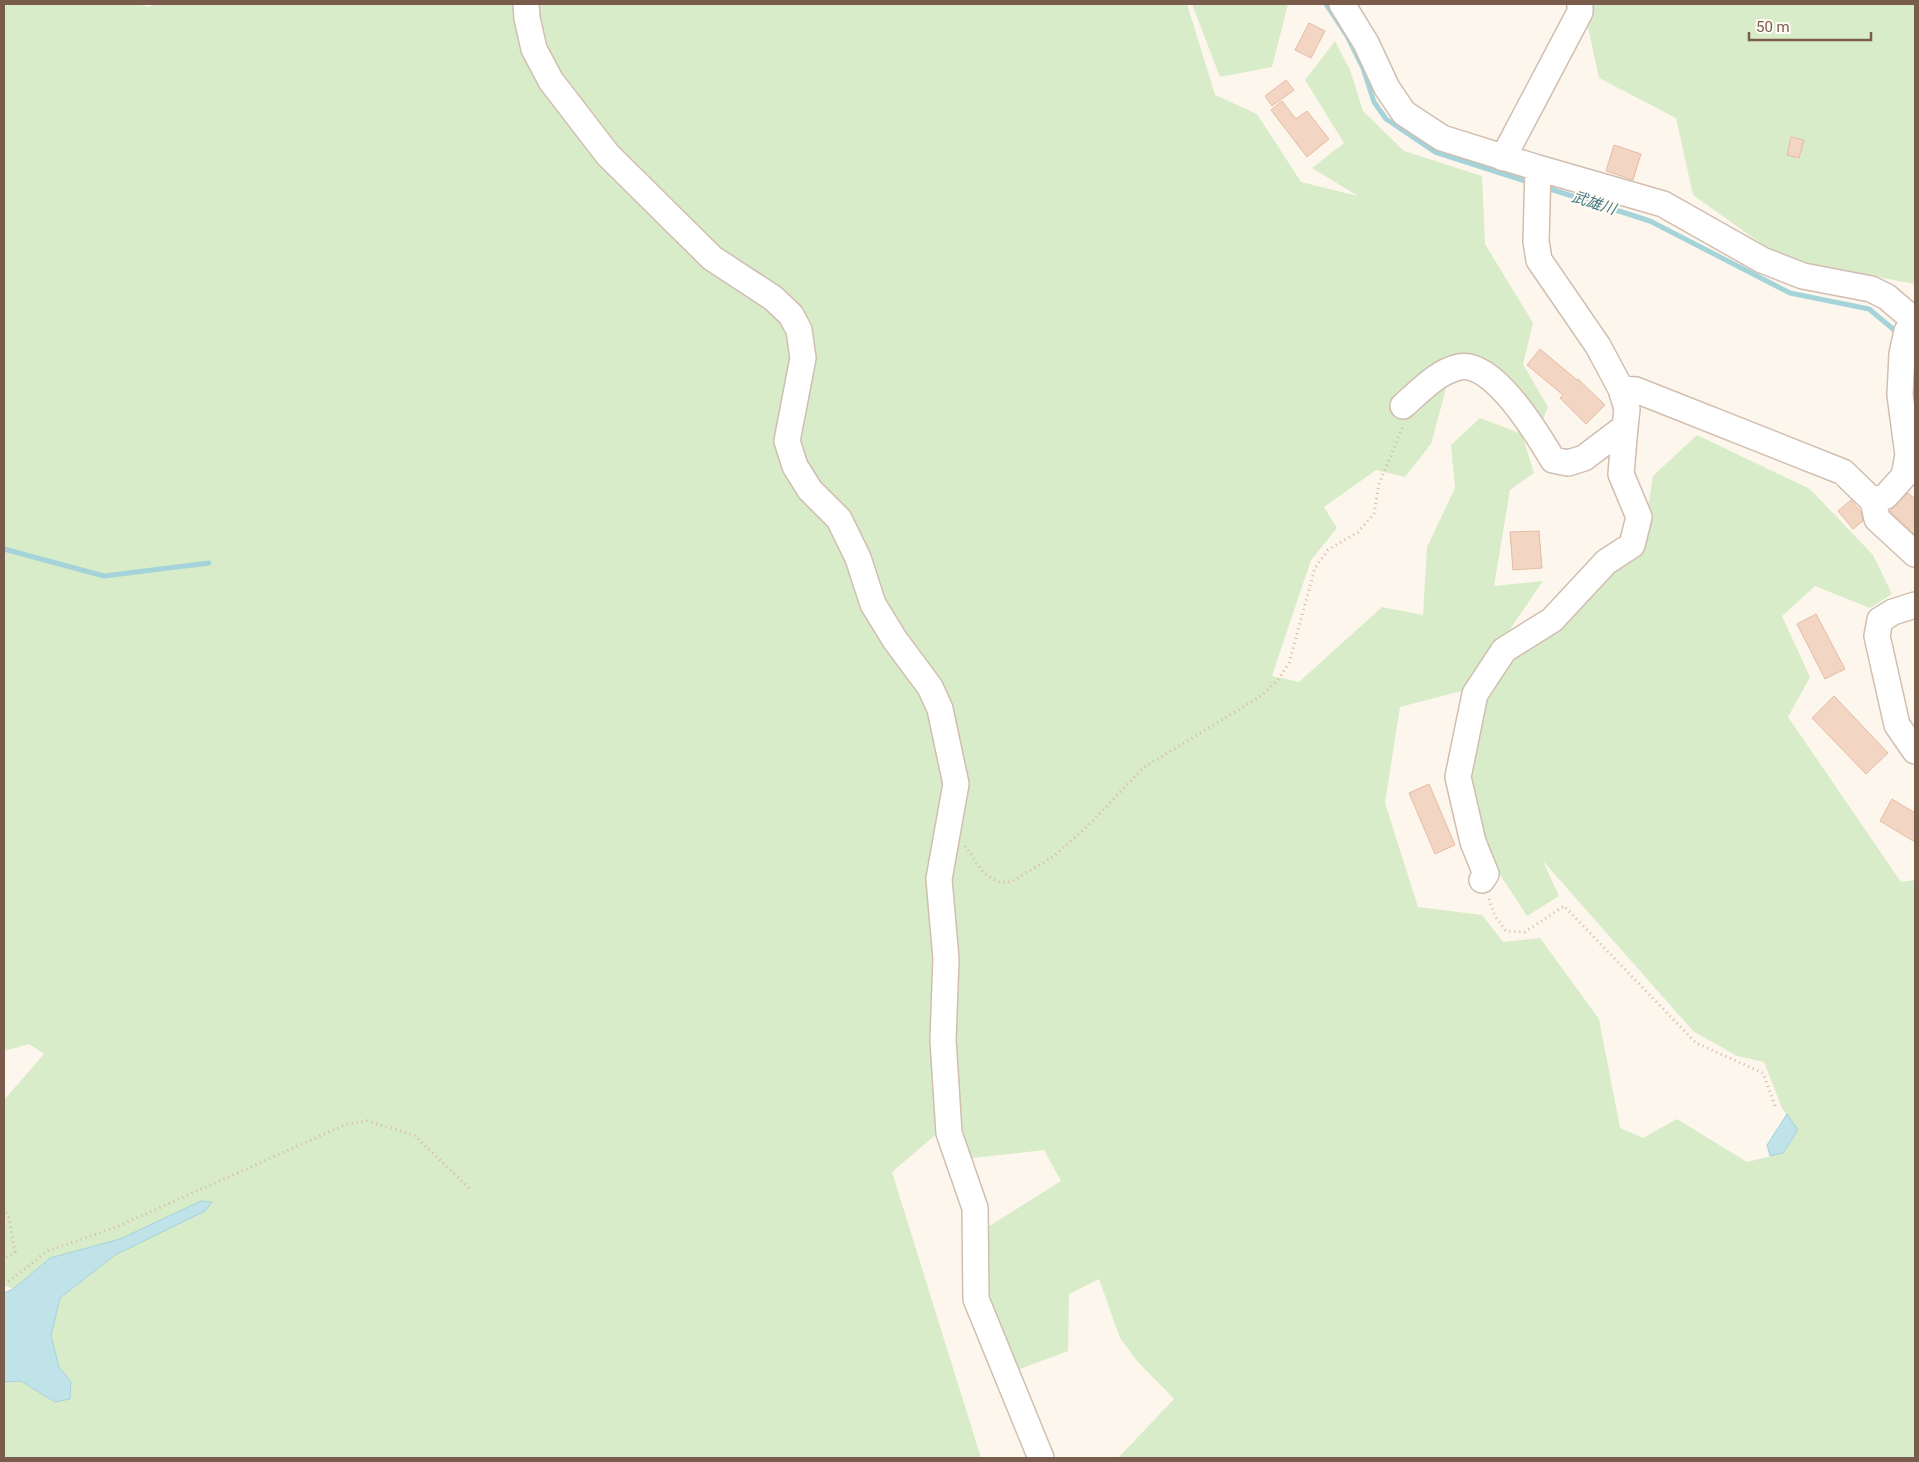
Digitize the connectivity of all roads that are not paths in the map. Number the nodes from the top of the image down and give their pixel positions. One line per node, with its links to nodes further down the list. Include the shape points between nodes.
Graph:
1 (526, 4): 15 (street, via 534,49 551,81 608,155 712,258 773,298 791,315 798,330 803,358 787,441 795,466 810,490 840,519 874,604 930,687 940,709 956,784 939,879 946,959 943,1040 949,1133 976,1208 976,1299)
2 (1342, 4): 4 (street, via 1404,113 1442,138)
3 (1580, 4): 4 (street, via 1580,12)
4 (1504, 158): 5 (street)
5 (1538, 168): 6 (street, via 1663,204 1762,260 1803,276 1870,289 1887,297); 7 (street, via 1536,241 1539,260 1598,346)
6 (1910, 332): 10 (street, via 1900,395 1908,455 1904,476 1886,496)
7 (1621, 389): 9 (street, via 1627,409); 10 (street, via 1636,390 1843,472)
8 (1403, 406): 9 (street, via 1436,378 1460,367 1470,367 1488,374 1505,389 1553,460 1568,463 1584,458)
9 (1625, 427): 14 (street, via 1621,474 1639,517 1632,544 1606,562 1552,620 1504,650 1475,694 1458,777 1473,842 1486,874)
10 (1874, 501): 11 (street, via 1877,519)
11 (1915, 554)
12 (1915, 605): 13 (street, via 1880,620 1877,636 1897,725)
13 (1915, 751)
14 (1482, 880)
15 (1041, 1458)

